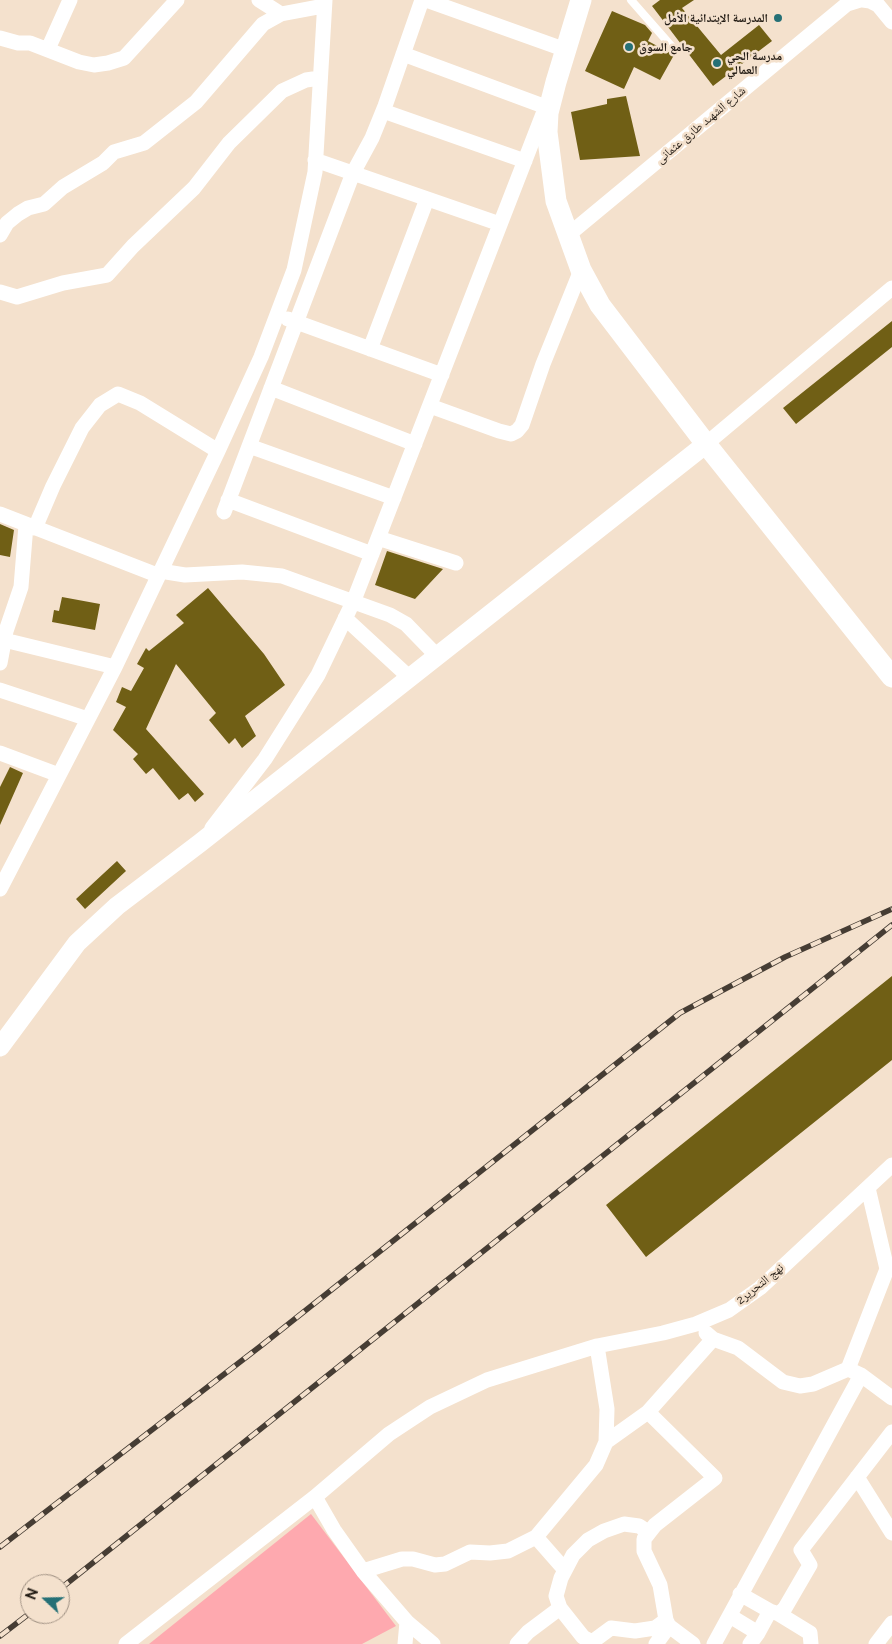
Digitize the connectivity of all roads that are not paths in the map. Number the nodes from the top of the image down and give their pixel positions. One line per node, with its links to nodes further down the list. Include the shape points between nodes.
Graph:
1 (70, 0): 13 (street)
2 (178, 0): 13 (street, via 124,58 94,66)
3 (258, 0): 10 (street)
4 (422, 0): 16 (street)
5 (426, 0): 15 (street)
6 (581, 0): 15 (main road)
7 (631, 0): 14 (lane)
8 (853, 1): 11 (street, شارع الشهىد طارق عثمانى, via 870,1 878,5); 27 (street, شارع الشهىد طارق عثمانى)
9 (325, 3): 10 (street); 17 (street)
10 (281, 14): 26 (street, via 263,24 196,102 144,143 114,152 44,204 18,214)
11 (892, 22)
12 (0, 38): 13 (street)
13 (48, 49)
14 (674, 49)
15 (566, 50): 18 (main road)
16 (403, 54): 19 (street); 20 (street)
17 (320, 78): 21 (street); 30 (street, via 306,80 282,91 229,143 194,188 107,275 63,283 17,297)
18 (556, 82): 19 (street); 27 (main road, via 547,132 556,201)
19 (546, 107): 22 (street)
20 (383, 111): 22 (street); 23 (street)
21 (315, 160): 23 (street); 31 (street, via 294,270)
22 (525, 161): 25 (street)
23 (352, 173): 24 (street); 32 (street)
24 (427, 198): 25 (street); 33 (street)
25 (500, 224): 34 (street)
26 (0, 235)
27 (567, 236): 28 (main road)
28 (581, 270): 36 (street, via 517,431 511,434 499,432); 38 (main road, via 600,304)
29 (892, 288): 38 (street)
30 (0, 292)
31 (277, 314): 32 (street); 40 (street)
32 (297, 322): 33 (street); 35 (street)
33 (370, 349): 34 (street)
34 (442, 375): 36 (street)
35 (271, 388): 37 (street); 39 (street)
36 (430, 406): 37 (street)
37 (415, 444): 41 (street)
38 (706, 444): 51 (street); 53 (main road)
39 (249, 446): 41 (street); 45 (street, via 226,506)
40 (218, 451): 43 (street, via 140,403 118,394 100,405 82,428); 47 (street)
41 (394, 498): 44 (street)
42 (0, 514): 43 (street)
43 (31, 526): 47 (street); 50 (street, via 22,587)
44 (378, 538): 45 (street); 46 (street)
45 (372, 554): 48 (street)
46 (456, 563)
47 (158, 573): 48 (street, via 242,572 282,576); 52 (street)
48 (354, 600): 49 (street); 51 (street, via 406,624)
49 (345, 618): 54 (street); 59 (street, via 318,675 265,759)
50 (1, 652): 52 (street)
51 (437, 656): 54 (street)
52 (115, 667): 56 (street)
53 (892, 677)
54 (410, 678): 59 (street)
55 (0, 690): 56 (street)
56 (88, 719): 58 (street)
57 (0, 753): 58 (street)
58 (59, 775): 60 (street)
59 (200, 844): 62 (street, via 117,906 77,943)
60 (4, 872): 61 (street)
61 (0, 889)
62 (0, 1047)
63 (892, 1165): 64 (street, نهج التحرير2)
64 (868, 1188): 65 (street); 66 (street, نهج التحرير2, via 760,1288 729,1310)
65 (890, 1269): 69 (street)
66 (696, 1324): 67 (street); 68 (street, نهج التحرير2)
67 (713, 1340): 69 (street, via 738,1348 783,1382 800,1386); 71 (street)
68 (597, 1346): 73 (street, via 607,1409); 75 (street, نهج التحرير2, via 487,1380 430,1407 389,1434)
69 (854, 1372): 70 (street); 81 (street)
70 (892, 1398)
71 (648, 1412): 73 (street); 76 (street, via 715,1478)
72 (892, 1432): 74 (street)
73 (606, 1442): 78 (street, via 596,1465)
74 (857, 1478): 77 (street); 83 (street, via 801,1550 810,1566)
75 (315, 1497): 80 (street); 89 (street, نهج التحرير2)
76 (648, 1532): 79 (street, via 639,1526 624,1524 604,1531 588,1540 573,1555); 86 (street, via 644,1539 644,1552 660,1585)
77 (892, 1533)
78 (536, 1537): 79 (street); 80 (street, via 508,1551 470,1552 445,1564 402,1559)
79 (565, 1570): 82 (street, via 556,1596)
80 (363, 1572): 85 (street)
81 (740, 1594): 83 (street); 84 (street)
82 (560, 1608): 86 (street, via 592,1642 611,1628 636,1631); 92 (street)
83 (774, 1612): 88 (street); 96 (street, via 810,1633)
84 (730, 1616): 88 (street); 95 (street)
85 (407, 1622): 90 (street); 91 (street)
86 (667, 1623): 93 (street); 94 (street)
87 (892, 1623): 97 (street)
88 (754, 1639)
89 (126, 1644)
90 (405, 1644)
91 (433, 1644)
92 (517, 1644)
93 (656, 1644)
94 (693, 1644)
95 (714, 1644)
96 (812, 1644)
97 (876, 1644)

